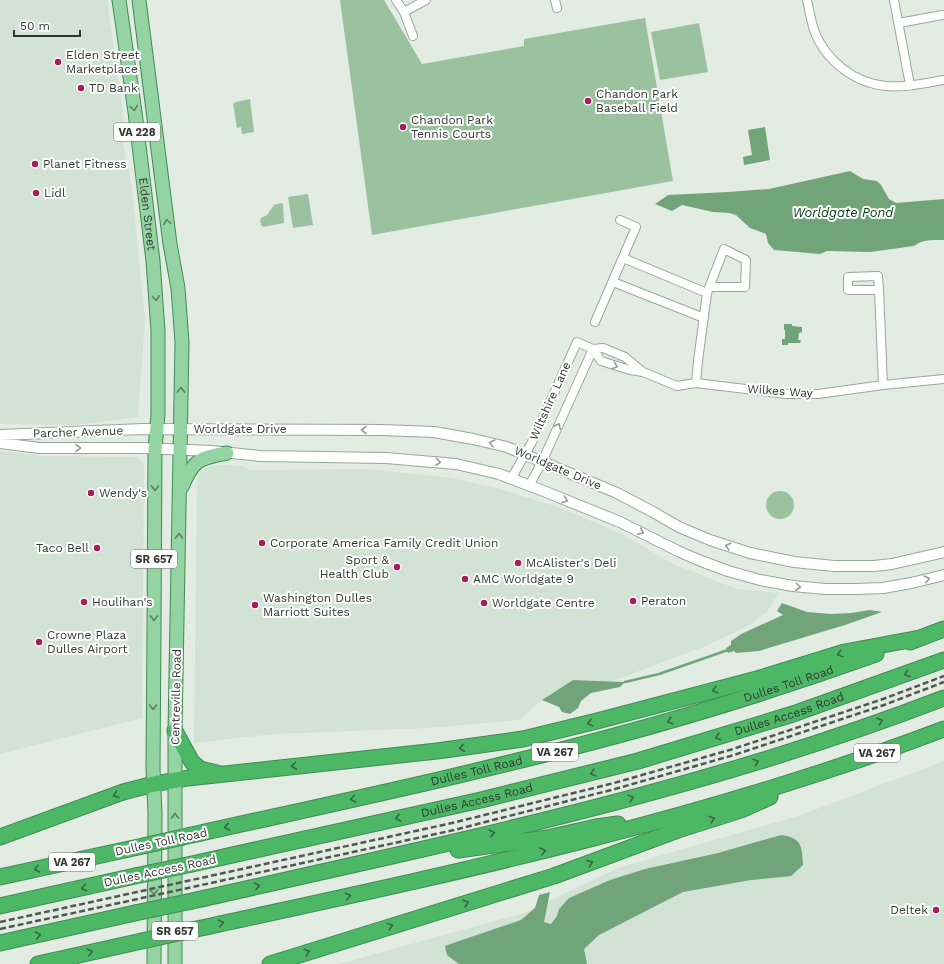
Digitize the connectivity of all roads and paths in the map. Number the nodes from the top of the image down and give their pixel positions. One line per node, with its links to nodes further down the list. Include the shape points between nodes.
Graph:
1 (119, 0): 16 (main road, Elden Street / VA 228, one-way to 16)
2 (139, 0): 15 (main road, Elden Street / VA 228, one-way to 2)
3 (396, 0): 7 (street)
4 (426, 0): 7 (street)
5 (807, 0): 12 (street, via 815,32 825,50 838,65 861,80 874,84 900,87)
6 (894, 0): 9 (street)
7 (404, 12): 10 (street)
8 (942, 15): 9 (street)
9 (899, 23): 12 (street)
10 (413, 36)
11 (944, 80): 12 (street)
12 (910, 85)
13 (620, 220): 14 (street, via 636,227)
14 (623, 258): 17 (street); 18 (street)
15 (173, 261): 28 (main road, Elden Street / SR 657, one-way to 15, via 181,309)
16 (154, 264): 29 (main road, Elden Street / SR 657, one-way to 29, via 158,331)
17 (613, 282): 20 (street); 21 (street)
18 (708, 290): 18 (street, via 724,249 746,260 745,287); 20 (street)
19 (879, 290): 27 (street)
20 (704, 318): 26 (street)
21 (595, 322)
22 (577, 342): 23 (street, Wilkes Way); 35 (street, Wiltshire Lane)
23 (593, 349): 24 (street, Wilkes Way, via 603,348 625,357); 24 (street, Wilkes Way, one-way to 24, via 601,361); 36 (street, Wiltshire Lane, one-way to 23)
24 (643, 372): 26 (street, Wilkes Way, via 677,386)
25 (944, 379): 27 (street, Wilkes Way)
26 (696, 383): 27 (street, Wilkes Way, via 786,394 818,394)
27 (883, 385)
28 (181, 429): 29 (street, Worldgate Drive); 33 (main road, Centreville Road / SR 657); 35 (street, Worldgate Drive, one-way to 28, via 500,445 434,432)
29 (156, 430): 30 (street, Parcher Avenue); 32 (main road, Centreville Road / SR 657)
30 (0, 436)
31 (0, 443): 32 (street, Parcher Avenue, one-way to 32, via 39,448)
32 (155, 449): 33 (street, Worldgate Drive); 51 (main road, Centreville Road / SR 657, one-way to 51)
33 (180, 451): 34 (street, Worldgate Drive, via 212,451); 39 (main road, Centreville Road / SR 657)
34 (227, 454): 37 (street, Worldgate Drive, one-way to 37, via 386,458 456,464 486,470); 39 (main road, via 210,456 195,464 188,473)
35 (525, 455): 36 (street, Worldgate Drive); 37 (street, Wiltshire Lane)
36 (542, 462): 38 (street, Wiltshire Lane); 40 (street, Worldgate Drive, one-way to 36, via 874,566 794,562 750,553 679,528 617,493)
37 (511, 479): 38 (street, Worldgate Drive)
38 (529, 486): 41 (street, Worldgate Drive, one-way to 41, via 620,522 701,561 760,580 793,586 856,589 883,588)
39 (180, 493): 47 (main road, Centreville Road / SR 657, one-way to 39)
40 (944, 552)
41 (944, 575)
42 (944, 629): 43 (highway, Dulles Toll Road / VA 267)
43 (920, 638): 49 (highway, one-way to 49, via 845,652 735,685 523,739); 55 (highway, Dulles Toll Road / VA 267, one-way to 55, bridge, via 778,688 605,739 485,769)
44 (944, 660): 56 (highway, Dulles Access Road, one-way to 56, bridge, via 793,714 632,762 481,800)
45 (944, 698): 54 (highway, one-way to 45, via 631,799 799,748)
46 (944, 729): 48 (highway, VA 267)
47 (175, 731): 49 (highway, via 195,765 204,770); 50 (main road, Centreville Road / SR 657)
48 (846, 764): 52 (highway, VA 267); 61 (highway, one-way to 48, via 554,876 660,836 741,810)
49 (226, 774): 50 (highway)
50 (175, 780): 51 (highway); 60 (main road, Centreville Road / SR 657, one-way to 50)
51 (154, 784): 53 (highway, one-way to 53, via 122,792); 59 (main road, Centreville Road / SR 657, one-way to 59)
52 (675, 817): 54 (highway, via 596,827 547,838 453,850 405,860); 58 (highway, VA 267, one-way to 52, bridge, via 517,858)
53 (0, 837)
54 (344, 866): 57 (highway, one-way to 54, bridge)
55 (0, 878)
56 (0, 906)
57 (0, 943)
58 (38, 964)
59 (154, 964)
60 (175, 964)
61 (270, 964)

